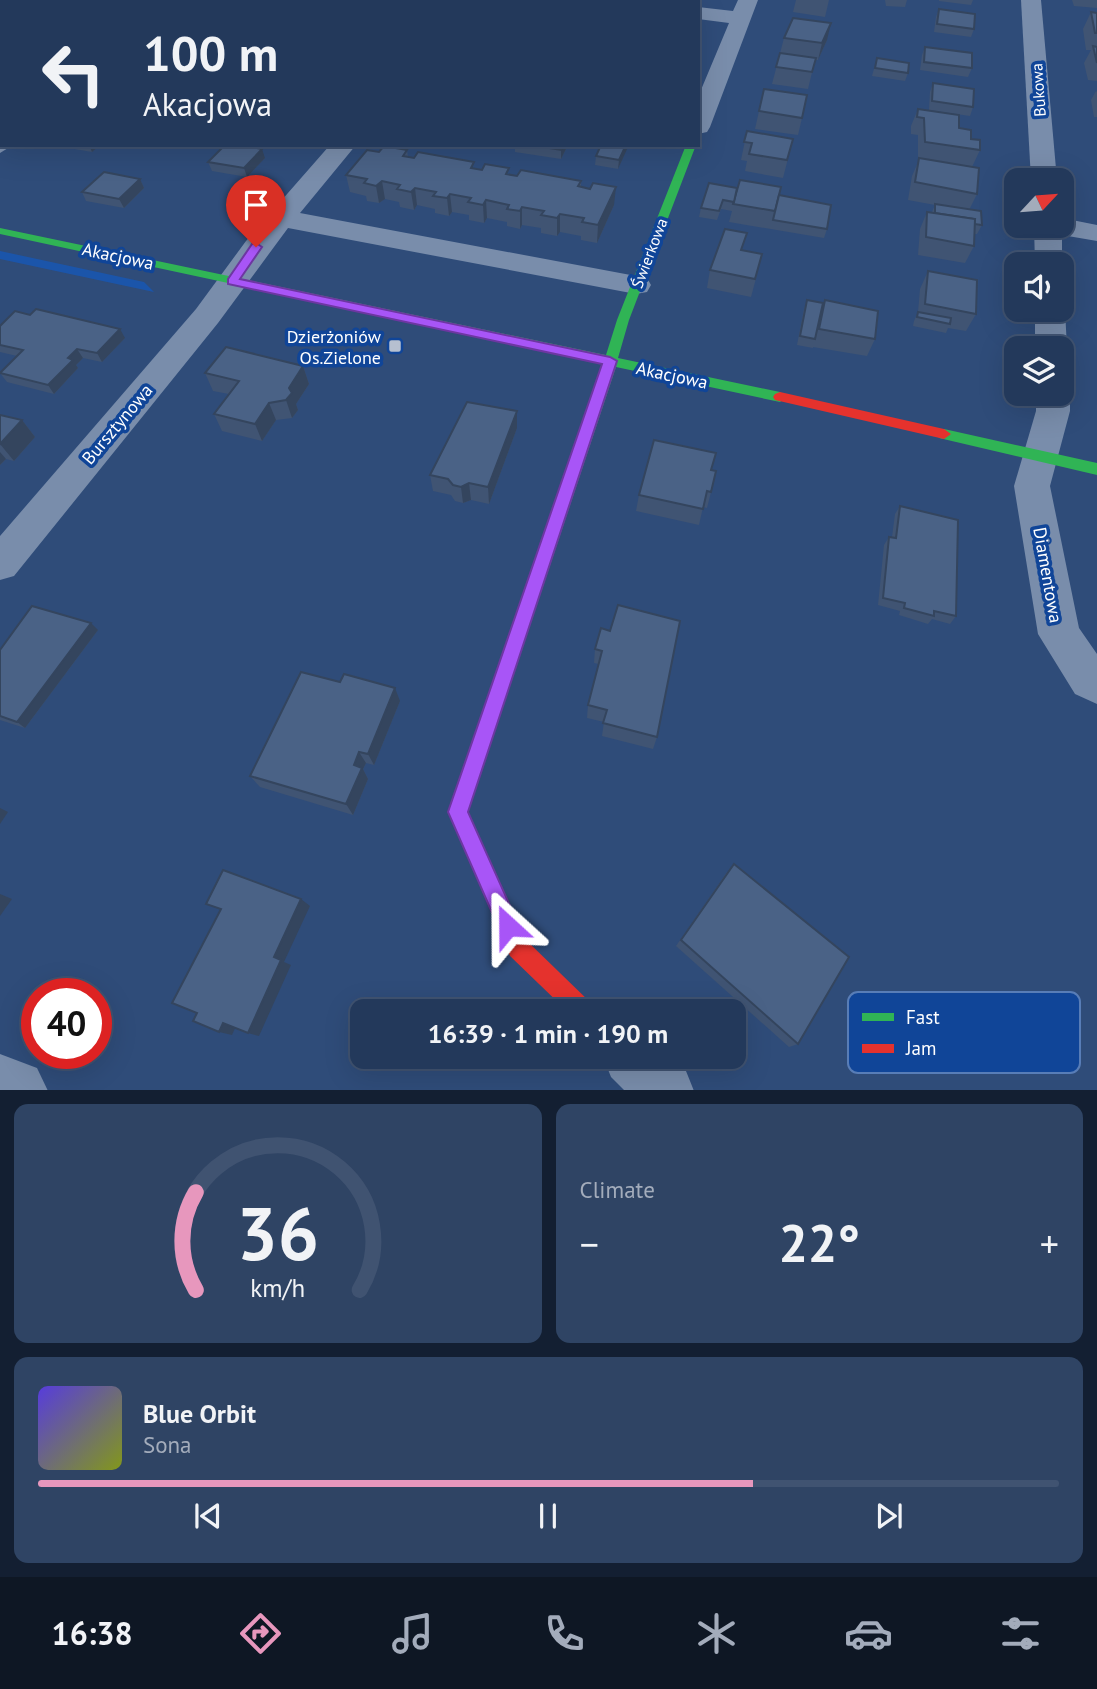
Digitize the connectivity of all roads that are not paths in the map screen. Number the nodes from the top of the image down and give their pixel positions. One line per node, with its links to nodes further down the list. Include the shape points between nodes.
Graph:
1 (1031, 0): 7 (street, Bukowa)
2 (744, 9): 3 (street); 4 (street)
3 (700, 13)
4 (700, 122)
5 (342, 147): 8 (street, Bursztynowa)
6 (690, 147): 13 (street, Świerkowa)
7 (1043, 168)
8 (280, 218): 12 (street, Bursztynowa); 13 (street)
9 (1074, 229): 11 (street)
10 (0, 231): 12 (street, Akacjowa)
11 (1097, 233)
12 (232, 281): 14 (street, Akacjowa); 18 (street, Bursztynowa, via 208,316)
13 (636, 285): 14 (street, Świerkowa)
14 (610, 361): 16 (street, Akacjowa); 20 (street, Świerkowa, via 458,812 518,948)
15 (1053, 406): 16 (street)
16 (1041, 454): 17 (street, Akacjowa); 19 (street, Diamentowa, via 1032,486 1059,634)
17 (1097, 469)
18 (0, 564)
19 (1097, 684)
20 (571, 999)
21 (644, 1069): 24 (street)
22 (0, 1072): 23 (lane, via 24,1081)
23 (30, 1090)
24 (666, 1090)

